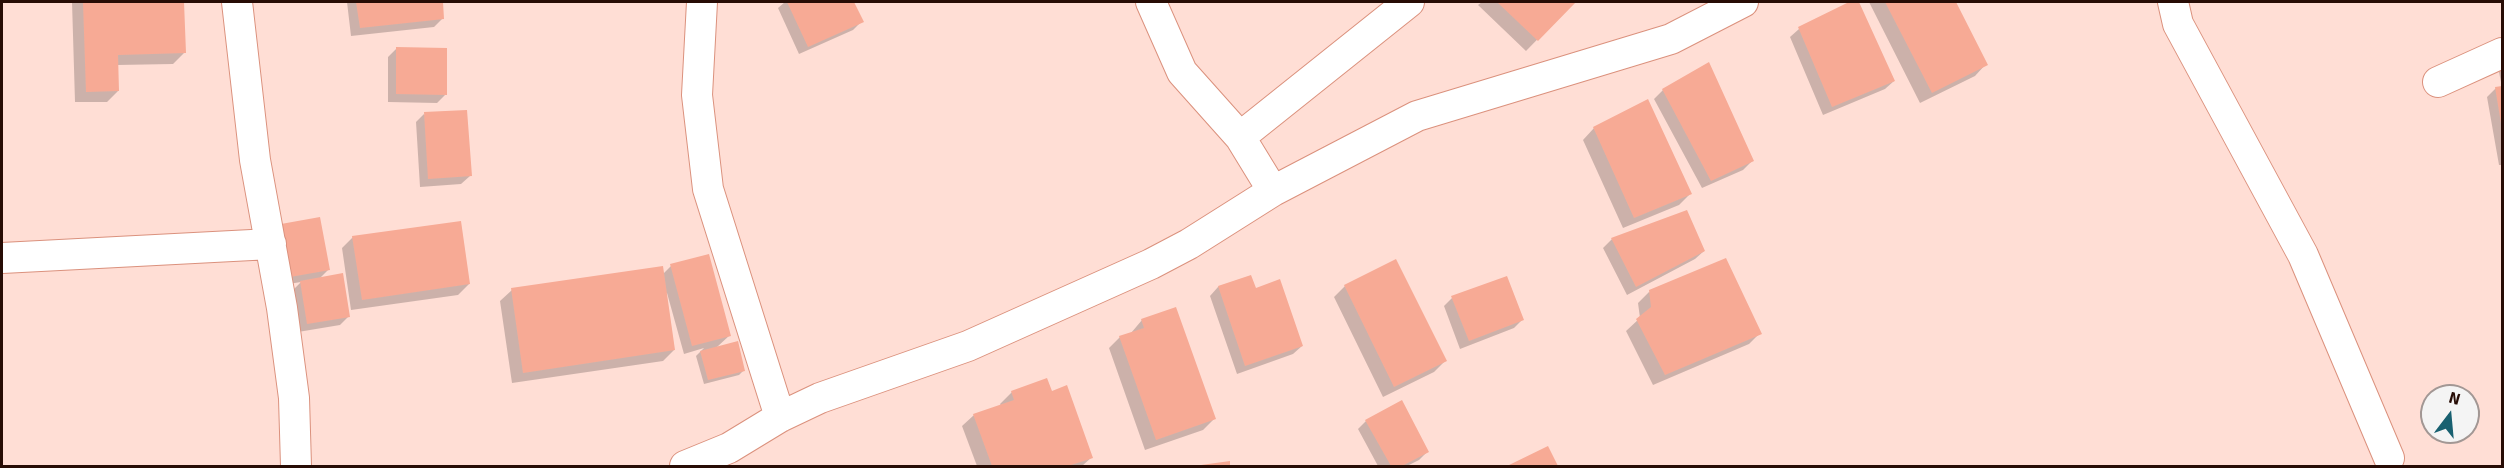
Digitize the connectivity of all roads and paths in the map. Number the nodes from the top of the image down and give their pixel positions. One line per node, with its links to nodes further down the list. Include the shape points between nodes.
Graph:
1 (237, 2): 11 (street, via 255,160)
2 (702, 2): 13 (street, via 697,95 708,189)
3 (1151, 2): 9 (street, via 1182,72)
4 (1409, 2): 9 (street)
5 (1743, 2): 10 (street, via 1671,39 1417,117)
6 (2173, 2): 14 (street, via 2178,24 2303,255)
7 (2502, 53): 8 (street)
8 (2438, 82)
9 (1239, 137): 10 (street)
10 (1273, 191): 13 (street, via 1151,264 968,346 820,398)
11 (270, 244): 12 (street); 15 (street, via 294,398)
12 (2, 258)
13 (780, 417): 16 (street, via 729,448)
14 (2389, 458)
15 (296, 466)
16 (685, 466)

